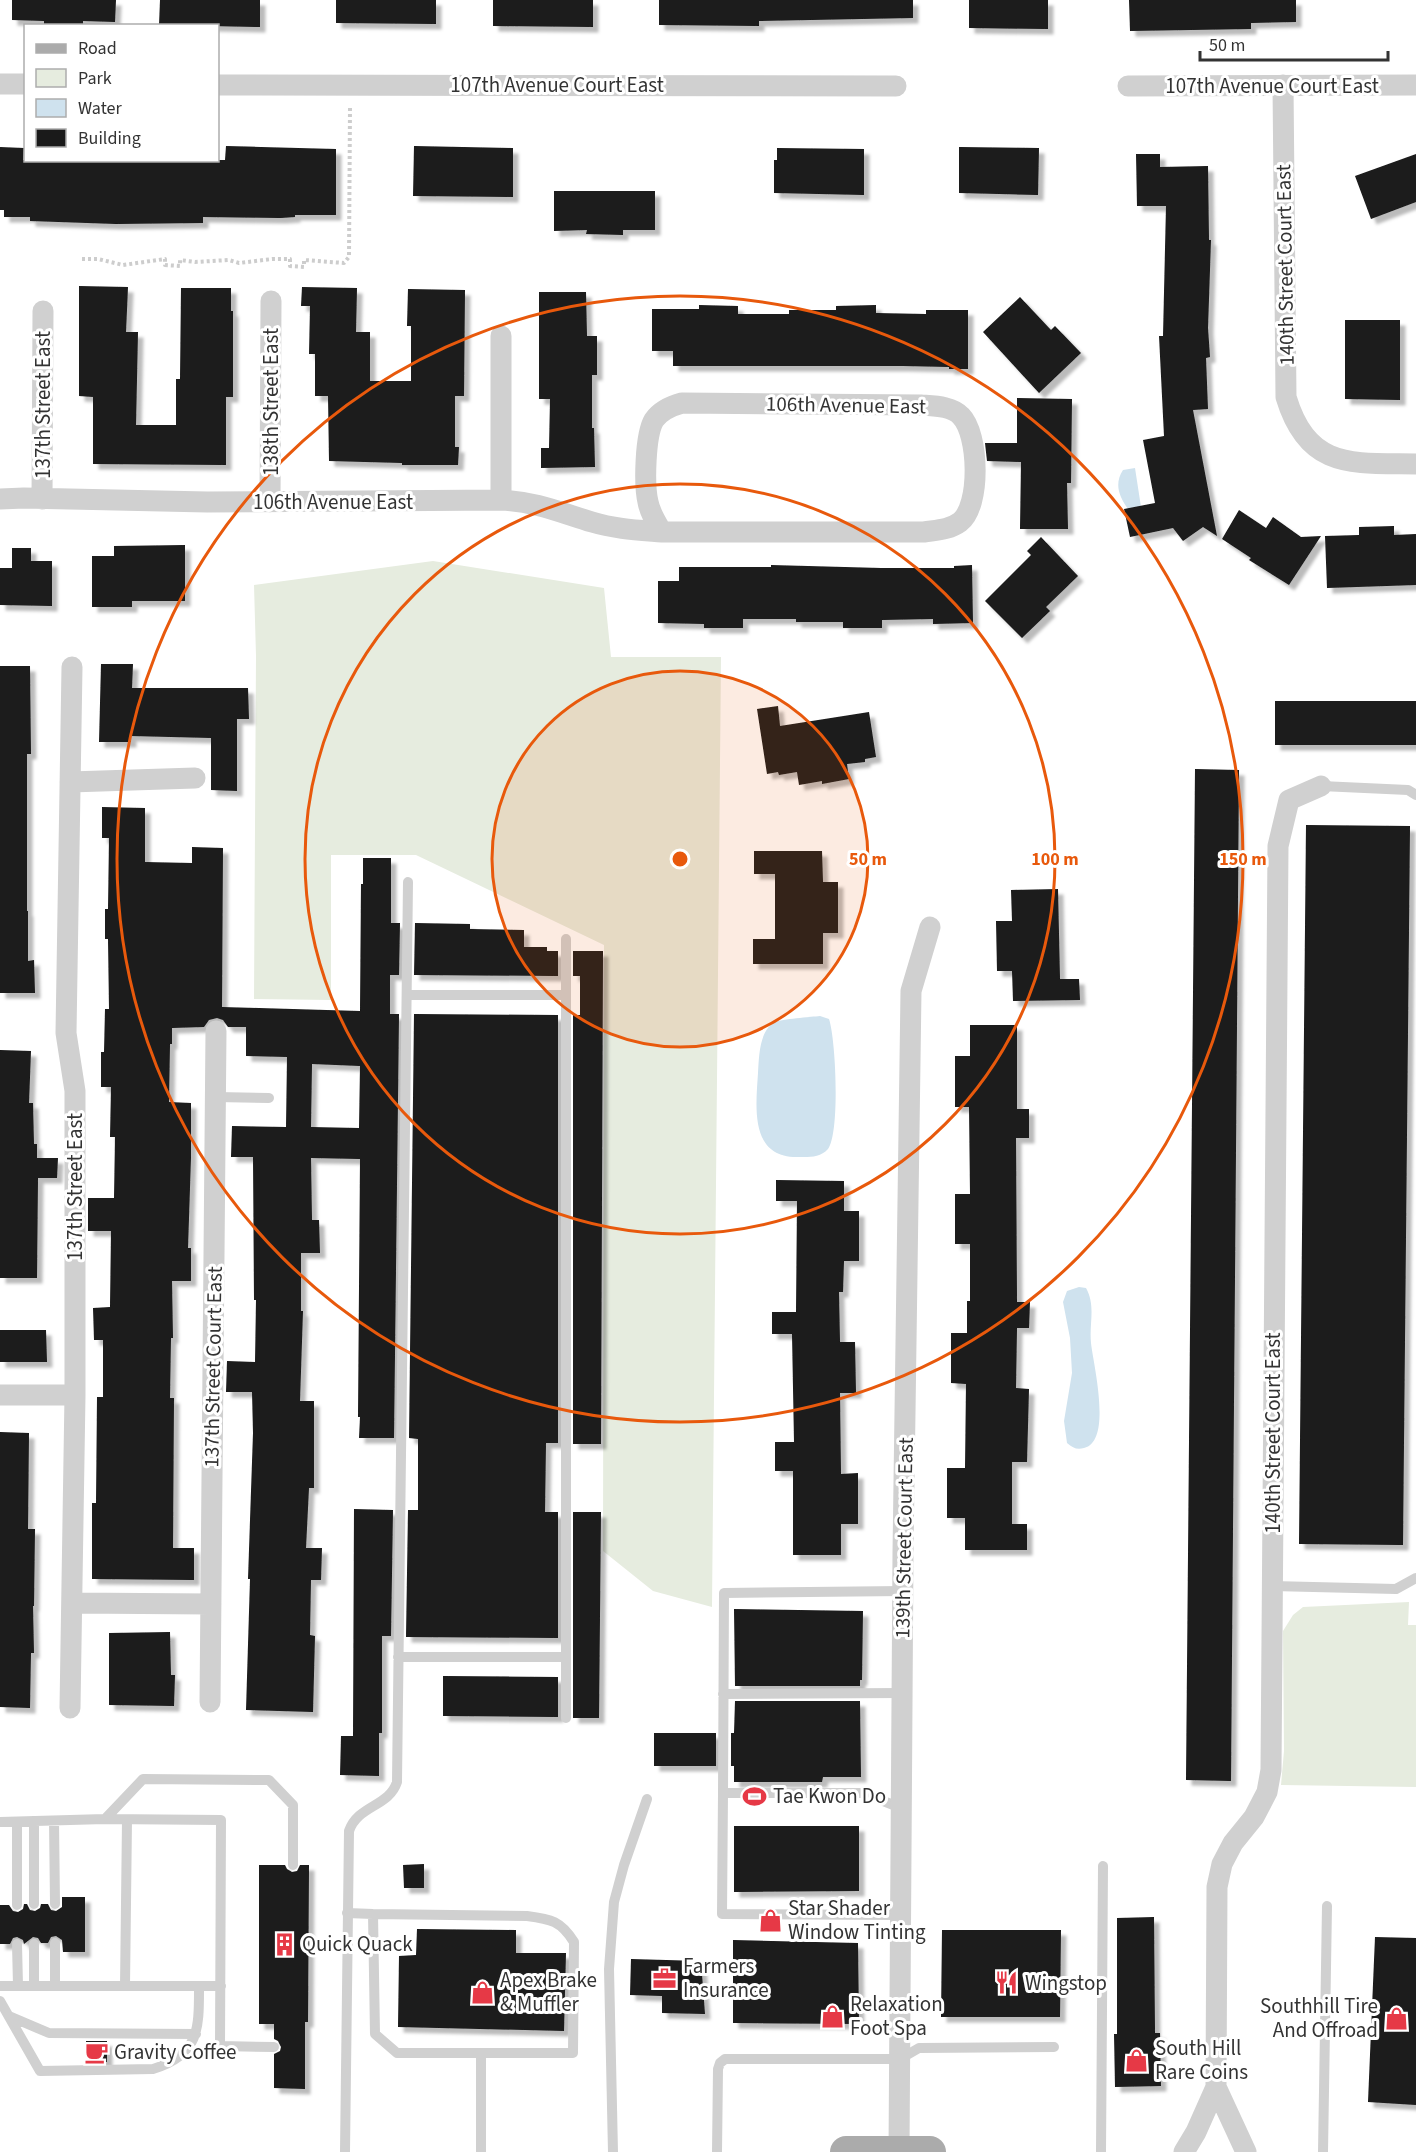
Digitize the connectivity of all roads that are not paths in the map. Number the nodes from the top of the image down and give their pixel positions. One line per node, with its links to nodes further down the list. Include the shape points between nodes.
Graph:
1 (0, 84): 2 (street)
2 (24, 84)
3 (219, 85): 5 (street, 107th Avenue Court East)
4 (1283, 85): 6 (street, 107th Avenue Court East); 7 (street, 107th Avenue Court East); 11 (street, 140th Street Court East, via 1286,397 1292,416 1308,440 1328,455 1347,462)
5 (896, 86)
6 (1128, 86)
7 (1416, 86)
8 (272, 301): 15 (street, 138th Street East)
9 (43, 311): 13 (street, 137th Street East)
10 (501, 336): 14 (street)
11 (1416, 464)
12 (0, 499): 13 (street, 106th Avenue East)
13 (42, 499): 15 (street, 106th Avenue East)
14 (501, 500): 15 (street, 106th Avenue East); 16 (street, 106th Avenue East, via 526,501 623,529)
15 (270, 502)
16 (662, 532): 16 (street, 106th Avenue East, via 945,530 962,521 971,503 976,469 970,434 961,415 944,407 921,405 682,403 666,408 654,420 646,451 647,500)
17 (72, 667): 19 (street, 137th Street East)
18 (195, 778): 19 (street)
19 (70, 782): 31 (street, 137th Street East, via 66,1033 75,1091)
20 (1321, 786): 21 (lane, via 1408,790); 33 (street, 140th Street Court East, via 1289,800 1278,846)
21 (1416, 795)
22 (408, 882): 25 (lane)
23 (930, 927): 34 (street, 139th Street Court East, via 911,991)
24 (566, 939): 26 (lane)
25 (407, 995): 26 (lane); 37 (lane)
26 (566, 995): 38 (lane)
27 (216, 1031): 28 (street, 137th Street Court East)
28 (216, 1097): 29 (lane); 36 (street, 137th Street Court East)
29 (269, 1098)
30 (0, 1395): 31 (street)
31 (75, 1395): 35 (street, 137th Street East)
32 (1416, 1578): 33 (lane, via 1396,1589)
33 (1272, 1586): 79 (street, 140th Street Court East, via 1271,1770 1267,1792 1254,1817 1233,1843 1222,1864 1217,1887)
34 (903, 1591): 39 (street, 139th Street Court East); 40 (lane, via 724,1593)
35 (72, 1603): 36 (street); 42 (street, 137th Street East)
36 (211, 1604): 41 (street, 137th Street Court East)
37 (398, 1657): 38 (lane); 59 (lane, via 397,1782 388,1797 352,1823 348,1838)
38 (566, 1657): 43 (lane)
39 (902, 1693): 40 (lane); 46 (street, 139th Street Court East)
40 (723, 1694): 44 (lane)
41 (210, 1702)
42 (70, 1708)
43 (566, 1718)
44 (723, 1793): 46 (lane, via 863,1793); 61 (lane, via 722,1914)
45 (647, 1799): 83 (lane, via 614,1902 609,1970)
46 (901, 1808): 61 (street, 139th Street Court East)
47 (105, 1820): 48 (lane); 50 (lane); 53 (lane, via 143,1779 268,1780 293,1805)
48 (127, 1820): 69 (lane); 71 (lane, via 221,1820)
49 (34, 1821): 50 (lane); 52 (lane); 55 (lane)
50 (54, 1821): 56 (lane)
51 (0, 1822): 52 (lane)
52 (16, 1822): 57 (lane)
53 (293, 1865)
54 (1103, 1866): 87 (lane)
55 (34, 1904)
56 (54, 1904)
57 (17, 1905)
58 (1327, 1906): 90 (lane)
59 (347, 1913): 60 (lane); 81 (lane)
60 (373, 1914): 77 (lane, via 375,2034 397,2053); 77 (lane, via 527,1916 546,1918 564,1927 574,1942 573,2053)
61 (901, 1915): 78 (street, 139th Street Court East)
62 (54, 1943): 68 (lane)
63 (17, 1944): 66 (lane)
64 (34, 1944): 67 (lane)
65 (0, 1986): 66 (lane)
66 (18, 1986): 67 (lane)
67 (34, 1986): 68 (lane)
68 (55, 1986): 69 (lane)
69 (125, 1986): 70 (lane)
70 (199, 1986): 71 (lane); 74 (lane)
71 (220, 1986): 76 (lane, via 220,2046)
72 (0, 2001): 73 (lane)
73 (9, 2016): 74 (lane, via 49,2033); 74 (lane, via 39,2071 153,2069 176,2059)
74 (196, 2034)
75 (1054, 2047): 78 (lane, via 919,2048)
76 (274, 2048)
77 (481, 2053): 82 (lane)
78 (900, 2060): 80 (street, 139th Street Court East); 84 (lane, via 725,2060 718,2069)
79 (1216, 2087): 88 (street, 140th Street Court East); 89 (street, 140th Street Court East)
80 (899, 2151): 85 (main road); 86 (main road)
81 (345, 2152)
82 (481, 2152)
83 (613, 2152)
84 (717, 2152)
85 (846, 2152)
86 (930, 2152)
87 (1101, 2152)
88 (1184, 2152)
89 (1246, 2152)
90 (1323, 2152)

